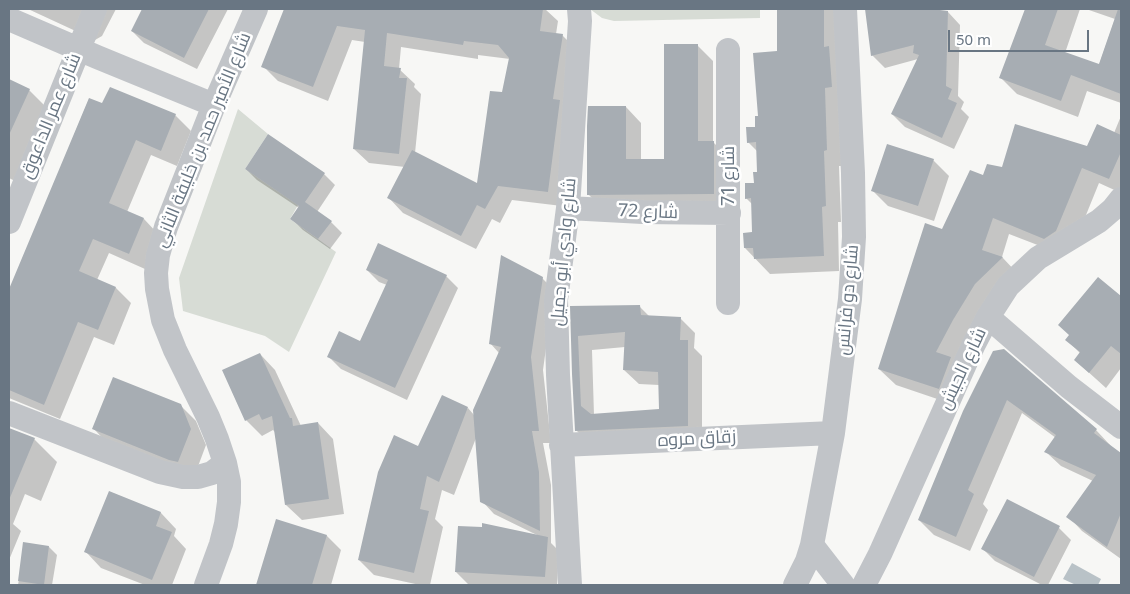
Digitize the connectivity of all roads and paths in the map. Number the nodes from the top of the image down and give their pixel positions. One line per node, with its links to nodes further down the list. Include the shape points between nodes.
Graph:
1 (94, 9): 6 (street, شارع عمر الداعوق)
2 (256, 9): 8 (street, شارع الأمير حمد بن خليفة الثاني)
3 (579, 9): 10 (street, شارع وادي أبو جميل)
4 (844, 9): 17 (street, شارع دو فرانس, via 854,237 850,299)
5 (9, 19): 6 (street)
6 (78, 49): 8 (street); 12 (street, شارع عمر الداعوق)
7 (728, 50): 11 (street, شارع 71)
8 (214, 105): 19 (street, شارع الأمير حمد بن خليفة الثاني, via 160,242 156,273 163,320 208,417)
9 (1121, 199): 14 (street, شارع الجيش, via 1099,221 1038,258 1008,286)
10 (568, 208): 11 (street, شارع 72); 18 (street, شارع وادي أبو جميل, via 556,300)
11 (729, 213): 13 (street, شارع 71)
12 (9, 222)
13 (728, 302)
14 (988, 317): 16 (street); 25 (street, شارع الجيش)
15 (9, 413): 19 (street, via 160,472 198,477 212,473)
16 (1121, 427)
17 (833, 433): 18 (street, زقاق مروه); 20 (street, شارع دو فرانس)
18 (562, 445): 22 (street, شارع وادي أبو جميل)
19 (225, 463): 21 (street, شارع الأمير حمد بن خليفة الثاني, via 229,482 226,524)
20 (812, 545): 23 (street, شارع دو فرانس); 24 (street)
21 (206, 585)
22 (570, 585)
23 (795, 585)
24 (843, 585)
25 (864, 585)

